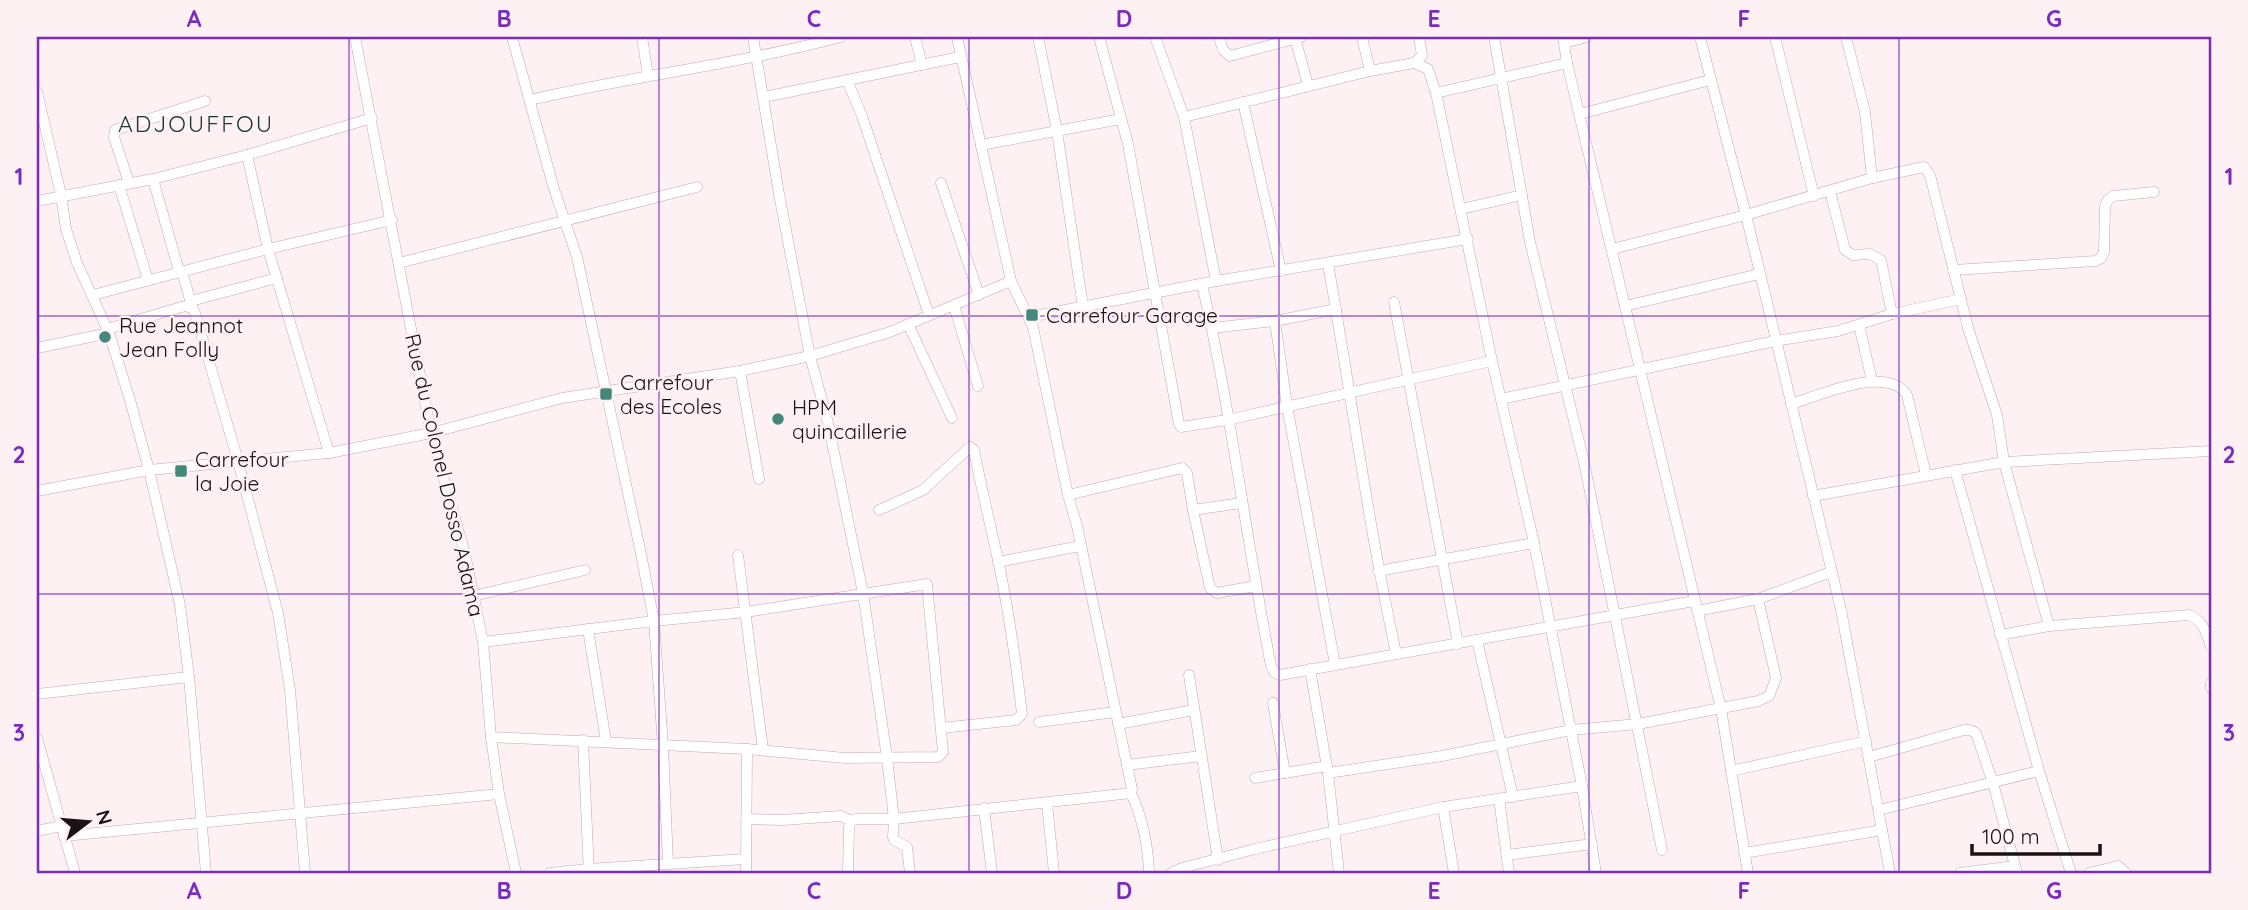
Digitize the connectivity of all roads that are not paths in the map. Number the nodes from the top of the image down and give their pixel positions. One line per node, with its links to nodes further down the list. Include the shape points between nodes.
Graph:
1 (355, 37): 40 (street, Rue du Colonel Dosso Adama)
2 (512, 37): 35 (street)
3 (642, 37): 27 (street)
4 (753, 37): 21 (street)
5 (841, 37): 21 (street)
6 (915, 37): 25 (street)
7 (957, 37): 22 (street)
8 (1038, 37): 42 (street)
9 (1099, 37): 41 (street)
10 (1155, 37): 39 (street)
11 (1219, 37): 19 (street, via 1230,56)
12 (1362, 37): 26 (street)
13 (1419, 37): 23 (street, via 1422,56)
14 (1494, 37): 28 (street)
15 (1587, 37): 20 (street)
16 (1700, 37): 30 (street)
17 (1776, 37): 54 (street)
18 (1846, 37): 45 (street, via 1865,112)
19 (1298, 38): 31 (street)
20 (1563, 40): 24 (street)
21 (758, 57): 27 (street); 34 (street)
22 (960, 57): 25 (street); 43 (street)
23 (1414, 63): 26 (street); 33 (street, via 1428,69)
24 (1567, 63): 28 (street); 38 (street)
25 (922, 65): 29 (street)
26 (1370, 71): 31 (street)
27 (648, 76): 35 (street)
28 (1502, 79): 33 (street); 53 (street)
29 (846, 80): 34 (street); 85 (street)
30 (1710, 80): 38 (street); 57 (street)
31 (1308, 85): 37 (street)
32 (37, 92): 52 (street)
33 (1436, 93): 56 (street)
34 (764, 97): 94 (street)
35 (530, 100): 59 (street)
36 (205, 101): 48 (street, via 115,130)
37 (1243, 102): 39 (street); 67 (street)
38 (1580, 114): 62 (street)
39 (1184, 117): 72 (street)
40 (372, 118): 44 (street); 58 (street, Rue du Colonel Dosso Adama)
41 (1121, 119): 42 (street); 74 (street)
42 (1057, 131): 43 (street); 82 (street)
43 (981, 145): 71 (street)
44 (247, 155): 46 (street); 61 (street)
45 (1872, 178): 50 (street); 65 (street, via 1924,167 1930,175)
46 (153, 179): 48 (street); 66 (street)
47 (941, 183): 76 (street)
48 (124, 184): 52 (street); 70 (street)
49 (697, 187): 59 (street)
50 (1830, 191): 54 (street); 84 (street, via 1845,250 1853,256 1870,254 1881,260)
51 (2154, 192): 65 (street, via 2108,200 2104,252 2096,261)
52 (61, 195): 55 (street); 75 (street, via 66,229)
53 (1522, 195): 56 (street); 101 (street)
54 (1814, 196): 57 (street)
55 (37, 201)
56 (1461, 209): 60 (street)
57 (1746, 215): 62 (street); 68 (street)
58 (392, 220): 61 (street); 63 (street, Rue du Colonel Dosso Adama)
59 (565, 221): 63 (street); 103 (street)
60 (1468, 239): 64 (street); 95 (street)
61 (268, 249): 66 (street); 69 (street)
62 (1612, 249): 81 (street)
63 (399, 263): 109 (street, Rue du Colonel Dosso Adama)
64 (1328, 264): 67 (street); 83 (street)
65 (1953, 270): 77 (street)
66 (180, 271): 70 (street); 79 (street)
67 (1282, 271): 72 (street)
68 (1759, 274): 81 (street); 92 (street)
69 (276, 278): 79 (street); 111 (street)
70 (148, 280): 75 (street)
71 (1011, 281): 76 (street); 86 (street)
72 (1216, 281): 73 (street)
73 (1202, 284): 74 (street); 90 (street)
74 (1156, 293): 82 (street); 108 (street, via 1180,426)
75 (93, 295): 91 (street)
76 (979, 295): 80 (street)
77 (1961, 299): 84 (street); 113 (street, via 1997,415)
78 (1394, 302): 98 (street)
79 (191, 305): 91 (street); 112 (street)
80 (954, 306): 85 (street); 100 (street)
81 (1625, 306): 96 (street)
82 (1083, 307): 86 (street)
83 (1336, 309): 87 (street); 102 (street)
84 (1892, 314): 89 (street)
85 (929, 315): 88 (street)
86 (1029, 317): 119 (street)
87 (1275, 321): 90 (street); 106 (street)
88 (908, 324): 94 (street); 107 (street)
89 (1859, 324): 92 (street); 99 (street)
90 (1212, 328): 108 (street)
91 (108, 331): 93 (street); 114 (street)
92 (1775, 341): 96 (street); 105 (street)
93 (37, 348)
94 (810, 356): 97 (street); 133 (street)
95 (1492, 361): 98 (street); 104 (street)
96 (1640, 370): 101 (street); 136 (street)
97 (740, 371): 103 (street); 117 (street)
98 (1407, 379): 102 (street); 127 (street)
99 (1872, 381): 105 (street); 116 (street, via 1892,382 1907,395)
100 (978, 386)
101 (1564, 387): 104 (street); 138 (street)
102 (1351, 391): 106 (street); 130 (street)
103 (606, 392): 109 (street, via 562,398); 139 (street)
104 (1501, 399): 124 (street)
105 (1790, 404): 120 (street)
106 (1287, 407): 108 (street); 149 (street)
107 (953, 418)
108 (1227, 420): 121 (street)
109 (431, 433): 111 (street); 134 (street, Rue du Colonel Dosso Adama)
110 (2211, 451): 113 (street)
111 (329, 453): 112 (street)
112 (238, 461): 114 (street); 192 (street, via 278,613 290,690)
113 (2004, 462): 115 (street); 140 (street)
114 (149, 470): 118 (street); 152 (street, via 180,605)
115 (1955, 470): 116 (street); 143 (street)
116 (1926, 475): 120 (street)
117 (759, 479)
118 (37, 491)
119 (1068, 495): 123 (street, via 1182,468 1187,473); 125 (street)
120 (1812, 496): 131 (street)
121 (1241, 503): 123 (street); 132 (street)
122 (879, 510): 128 (street, via 923,490 972,447)
123 (1193, 510): 132 (street, via 1212,592)
124 (1534, 543): 127 (street); 141 (street)
125 (1080, 546): 128 (street); 157 (street)
126 (738, 555): 137 (street)
127 (1442, 559): 130 (street); 146 (street)
128 (998, 562): 161 (street, via 1022,715 1016,720)
129 (585, 570): 134 (street)
130 (1378, 571): 148 (street)
131 (1831, 572): 135 (street); 167 (street)
132 (1255, 586): 150 (street, via 1275,673)
133 (863, 593): 137 (street); 161 (street, via 928,584); 175 (street)
134 (473, 596): 145 (street, Rue du Colonel Dosso Adama)
135 (1758, 599): 136 (street); 156 (street, via 1776,678 1774,688 1758,701)
136 (1696, 606): 138 (street); 156 (street)
137 (746, 612): 139 (street); 171 (street)
138 (1616, 616): 141 (street); 160 (street)
139 (654, 621): 142 (street); 169 (street)
140 (2049, 626): 143 (street); 147 (street, via 2189,615 2203,624)
141 (1550, 627): 144 (street); 162 (street)
142 (588, 629): 145 (street); 166 (street)
143 (2000, 635): 179 (street)
144 (1477, 640): 146 (street); 168 (street)
145 (483, 642): 163 (street, Rue du Colonel Dosso Adama)
146 (1458, 644): 148 (street)
147 (2211, 647)
148 (1396, 653): 149 (street)
149 (1335, 664): 150 (street)
150 (1310, 669): 177 (street)
151 (1189, 675): 155 (street)
152 (189, 677): 153 (street); 195 (street)
153 (37, 694)
154 (1273, 703): 180 (street)
155 (1194, 709): 159 (street); 173 (street)
156 (1721, 709): 160 (street); 178 (street)
157 (1115, 712): 158 (street); 159 (street)
158 (1039, 722)
159 (1118, 724): 176 (street)
160 (1638, 724): 162 (street); 202 (street)
161 (941, 728): 175 (street, via 941,755)
162 (1571, 730): 168 (street); 183 (street)
163 (491, 737): 165 (street); 185 (street, Rue du Colonel Dosso Adama)
164 (37, 738): 172 (street)
165 (583, 740): 166 (street); 209 (street)
166 (606, 741): 169 (street)
167 (1866, 741): 174 (street); 178 (street)
168 (1502, 744): 177 (street); 186 (street)
169 (663, 746): 170 (street); 207 (street)
170 (747, 749): 171 (street); 193 (street)
171 (762, 750): 175 (street)
172 (39, 752): 199 (street)
173 (1202, 756): 176 (street); 206 (street)
174 (1869, 757): 182 (street, via 1970,730 1976,733); 191 (street)
175 (887, 758): 194 (street)
176 (1126, 765): 184 (street)
177 (1327, 770): 180 (street); 200 (street)
178 (1731, 771): 203 (street)
179 (2039, 771): 182 (street); 229 (street)
180 (1285, 774): 181 (street)
181 (1255, 778)
182 (1993, 783): 191 (street); 208 (street)
183 (1582, 786): 186 (street); 201 (street)
184 (1130, 793): 188 (street); 220 (street, via 1142,824)
185 (499, 794): 192 (street); 213 (street, Rue du Colonel Dosso Adama)
186 (1513, 796): 187 (street)
187 (1499, 799): 189 (street); 204 (street)
188 (1047, 803): 190 (street); 219 (street)
189 (1443, 807): 200 (street); 223 (street)
190 (984, 808): 194 (street); 218 (street)
191 (1879, 810): 197 (street)
192 (299, 815): 195 (street); 212 (street)
193 (746, 819): 196 (street, via 841,816); 205 (street)
194 (894, 819): 196 (street); 217 (street, via 894,840 907,847)
195 (201, 821): 199 (street); 211 (street)
196 (851, 821): 216 (street)
197 (1882, 830): 203 (street); 227 (street)
198 (37, 831): 199 (street)
199 (62, 831): 210 (street)
200 (1334, 831): 206 (street); 222 (street)
201 (1592, 844): 204 (street); 225 (street)
202 (1662, 850)
203 (1744, 853): 226 (street)
204 (1507, 855): 224 (street)
205 (746, 859): 207 (street); 215 (street)
206 (1217, 860): 221 (street)
207 (663, 867): 209 (street)
208 (2016, 870): 228 (street)
209 (588, 871): 214 (street)
210 (75, 873)
211 (206, 873)
212 (305, 873)
213 (516, 873)
214 (550, 873)
215 (746, 873)
216 (848, 873)
217 (910, 873)
218 (992, 873)
219 (1054, 873)
220 (1149, 873)
221 (1171, 873)
222 (1339, 873)
223 (1454, 873)
224 (1509, 873)
225 (1596, 873)
226 (1748, 873)
227 (1890, 873)
228 (1960, 873)
229 (2071, 873)
230 (2089, 873): 231 (street, via 2118,866)
231 (2126, 873)

